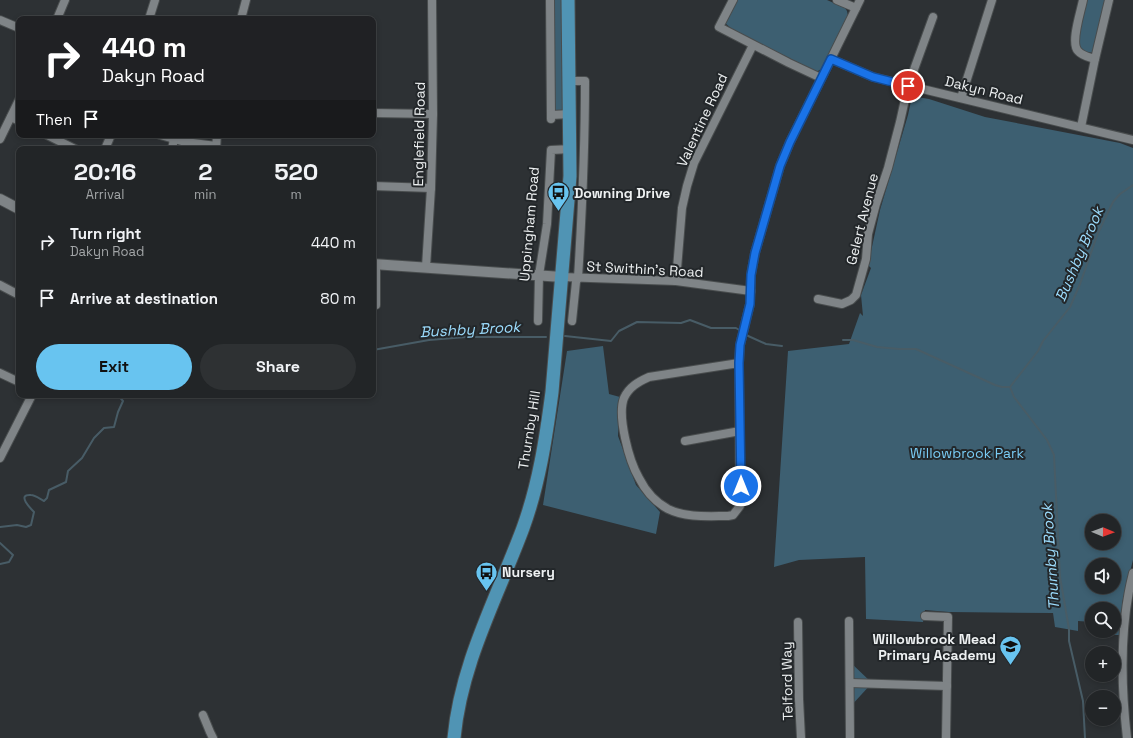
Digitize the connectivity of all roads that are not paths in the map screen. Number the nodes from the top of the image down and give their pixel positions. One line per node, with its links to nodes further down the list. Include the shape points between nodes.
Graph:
1 (65, 0): 14 (street)
2 (155, 0): 15 (street)
3 (246, 0): 16 (street)
4 (432, 0): 28 (street, Englefield Road)
5 (550, 0): 29 (street, via 551,117)
6 (568, 0): 24 (highway)
7 (733, 0): 20 (street, via 719,27)
8 (837, 0): 13 (street)
9 (860, 0): 13 (street)
10 (992, 0): 26 (street)
11 (1083, 0): 21 (street, via 1074,43 1077,50 1087,57)
12 (1109, 0): 21 (street)
13 (856, 8): 22 (street)
14 (58, 16)
15 (150, 16)
16 (242, 16)
17 (933, 17): 25 (street, Gelert Avenue)
18 (0, 20): 19 (street)
19 (16, 27)
20 (754, 45): 23 (street); 50 (street, Valentine Road, via 694,163 682,208)
21 (1095, 58): 31 (street)
22 (831, 59): 23 (street); 25 (street, Dakyn Road, via 873,77)
23 (821, 78): 52 (street, via 780,166 755,253)
24 (570, 81): 29 (highway); 49 (street, via 584,82 585,133)
25 (908, 86): 26 (street, Dakyn Road); 54 (street, Gelert Avenue, via 868,234 866,258 856,295 842,304)
26 (962, 98): 31 (street, Dakyn Road)
27 (376, 114): 28 (street)
28 (433, 114): 42 (street, Englefield Road)
29 (570, 114): 40 (highway, Thurnby Hill)
30 (15, 119): 35 (street)
31 (1081, 128): 36 (street, Dakyn Road)
32 (53, 138): 37 (street)
33 (170, 138): 34 (street)
34 (174, 139): 38 (street); 39 (street)
35 (0, 140)
36 (1133, 140)
37 (69, 146)
38 (173, 146)
39 (204, 146)
40 (571, 149): 47 (street, Uppingham Road, via 551,150 547,224); 48 (highway, Thurnby Hill)
41 (376, 186): 42 (street)
42 (431, 188): 46 (street, Englefield Road)
43 (0, 199): 44 (street)
44 (16, 207)
45 (376, 264): 46 (street)
46 (426, 267): 47 (street)
47 (539, 275): 48 (street); 55 (street, Uppingham Road)
48 (562, 277): 49 (street, St Swithin's Road); 73 (highway, Thurnby Hill, via 552,392 536,485 523,528 471,657)
49 (578, 278): 50 (street, St Swithin's Road); 56 (street)
50 (676, 281): 52 (street, St Swithin's Road)
51 (0, 285): 53 (street)
52 (751, 291): 57 (street)
53 (16, 293)
54 (818, 299)
55 (538, 321)
56 (572, 321)
57 (739, 363): 61 (street); 61 (street, via 649,377 631,387 622,405 621,414 632,462 644,486 653,497 668,508 692,515 728,516 733,515 740,506)
58 (0, 373): 59 (street)
59 (16, 381)
60 (30, 398): 63 (street)
61 (740, 431): 62 (street)
62 (685, 441)
63 (0, 458)
64 (1133, 573): 71 (street, via 1127,608 1123,664)
65 (925, 616): 69 (street, via 948,617)
66 (850, 621): 68 (street)
67 (798, 622): 74 (street, Telford Way)
68 (850, 683): 69 (street); 75 (street)
69 (947, 686): 76 (street)
70 (203, 715): 72 (street)
71 (1129, 735)
72 (214, 738)
73 (454, 738)
74 (802, 738)
75 (850, 738)
76 (946, 738)

